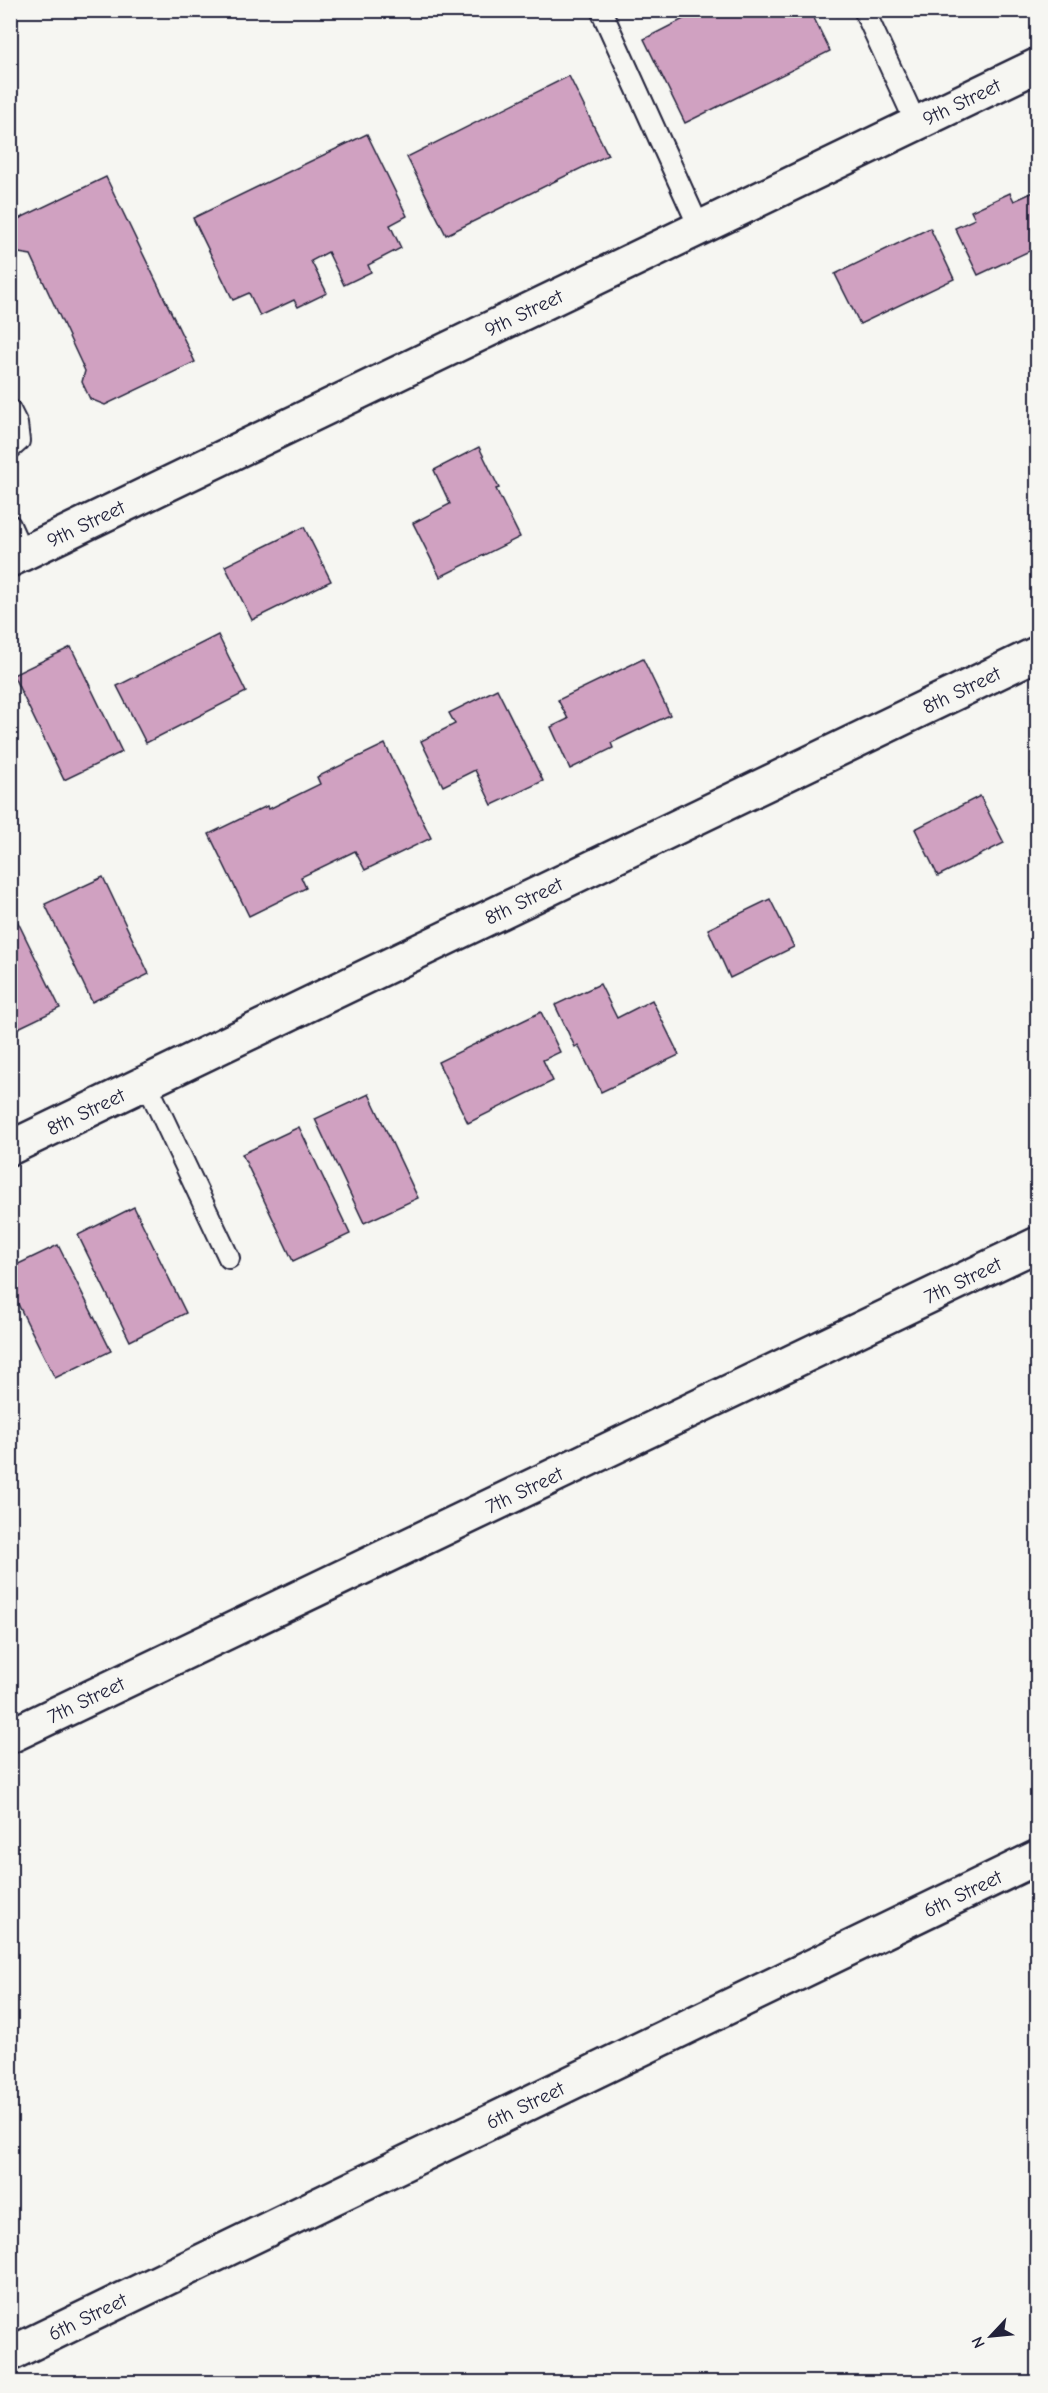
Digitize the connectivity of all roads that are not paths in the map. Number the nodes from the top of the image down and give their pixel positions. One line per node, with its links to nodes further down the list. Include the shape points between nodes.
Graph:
1 (601, 10): 5 (lane)
2 (864, 10): 4 (lane)
3 (1038, 65): 4 (street, 9th Street)
4 (916, 123): 5 (street, 9th Street)
5 (700, 229): 8 (street, 9th Street)
6 (10, 410): 7 (lane, via 19,441)
7 (10, 449)
8 (15, 546)
9 (1038, 653): 10 (street, 8th Street)
10 (146, 1082): 11 (street, 8th Street); 13 (lane)
11 (10, 1148)
12 (1038, 1244): 14 (street, 7th Street)
13 (229, 1258)
14 (10, 1736)
15 (1038, 1857): 16 (street, 6th Street)
16 (10, 2354)

